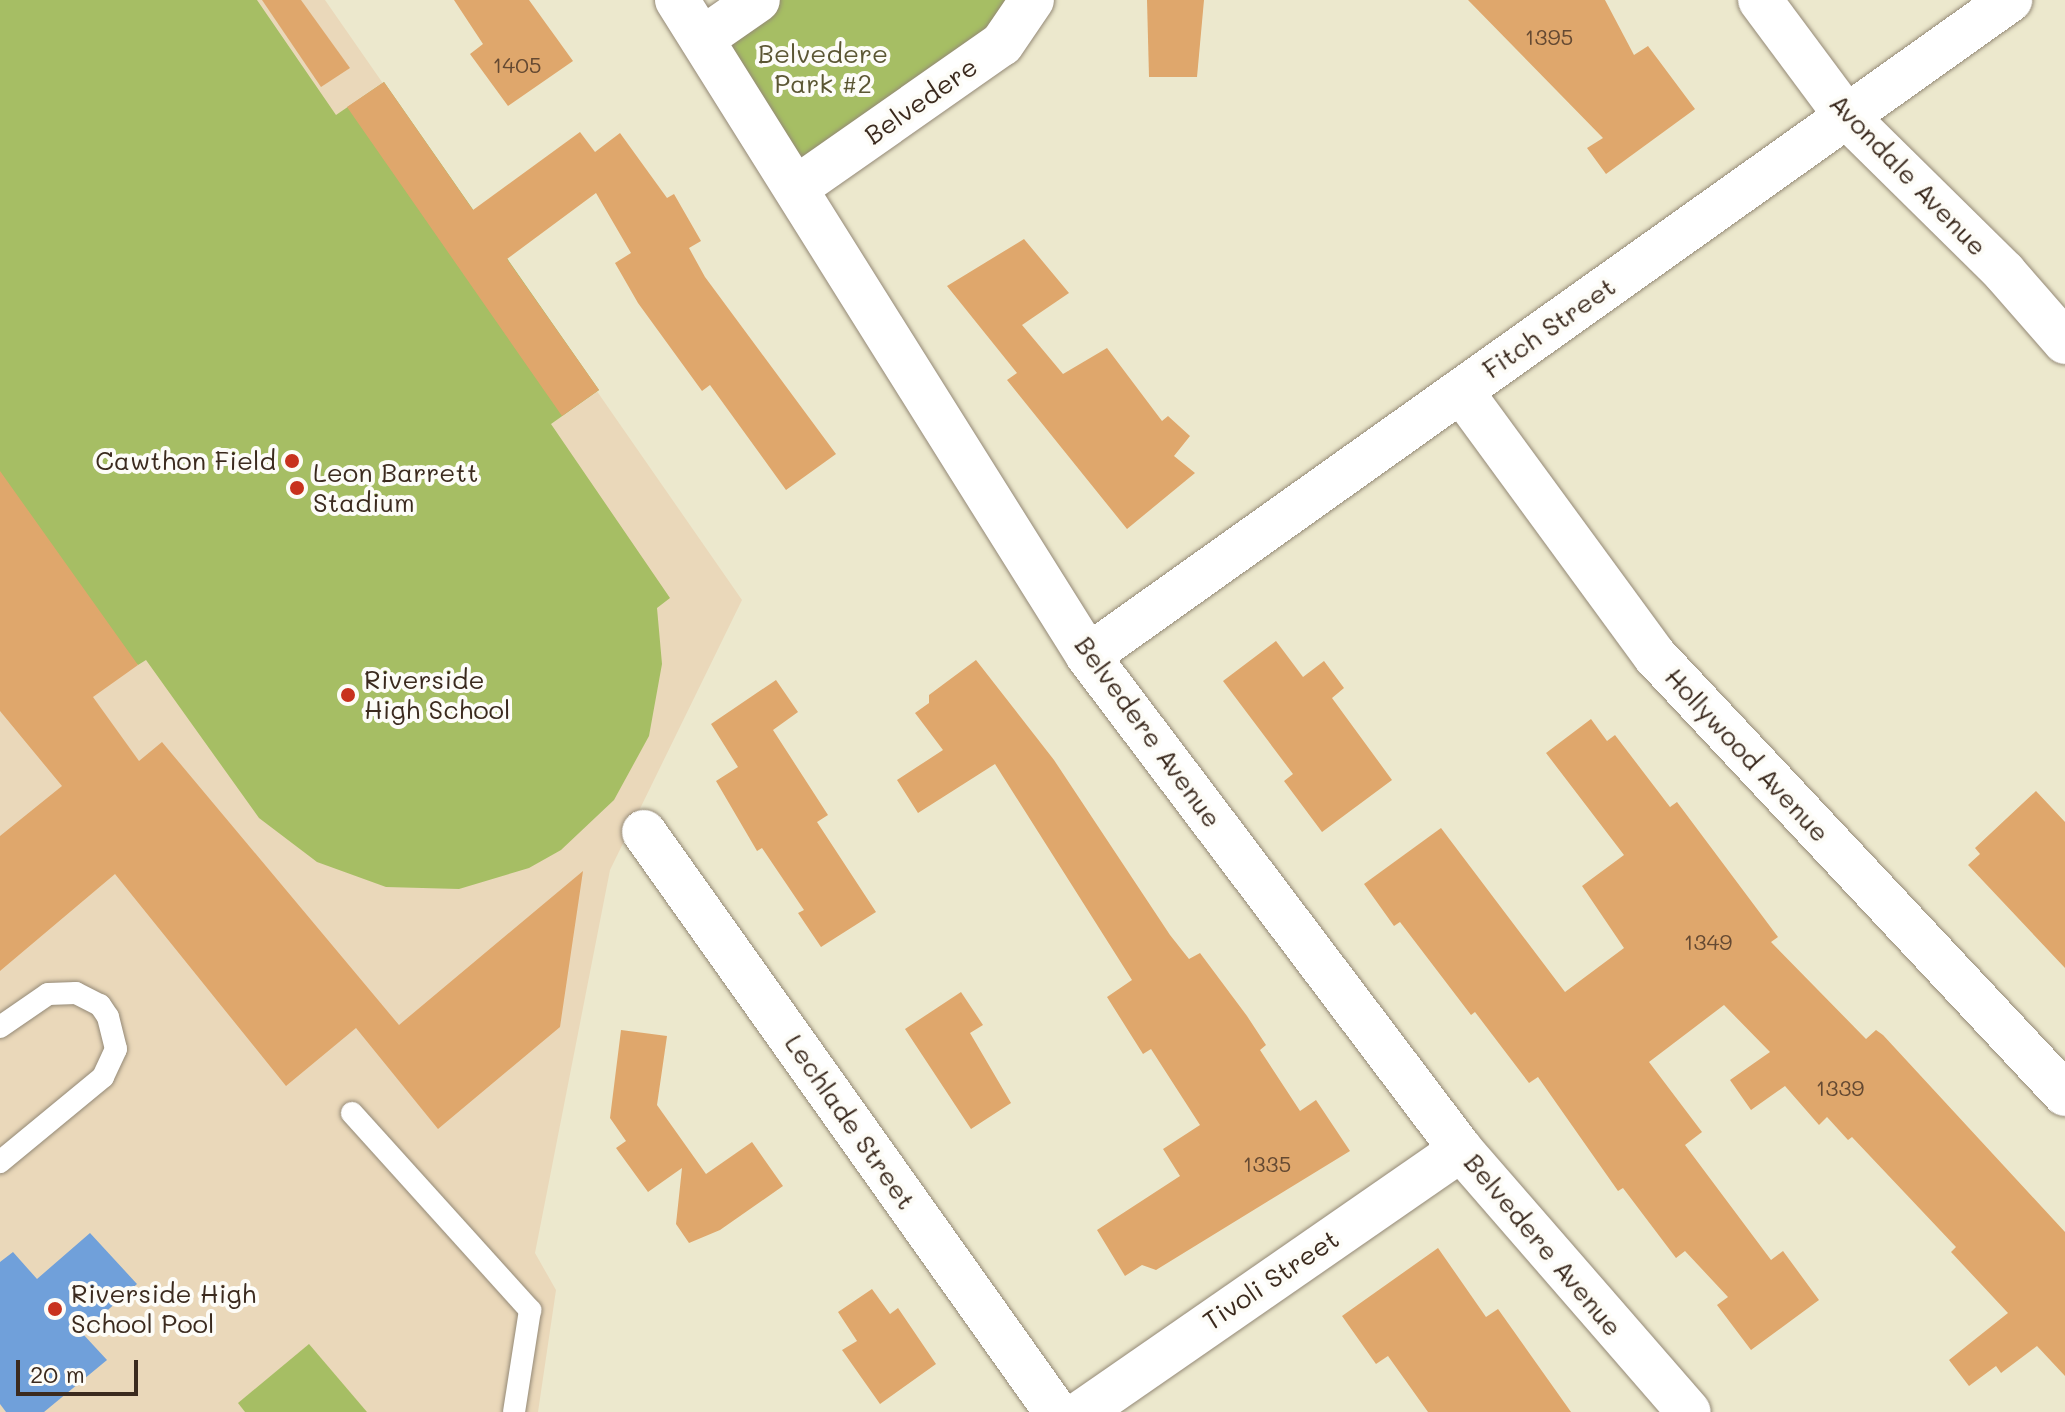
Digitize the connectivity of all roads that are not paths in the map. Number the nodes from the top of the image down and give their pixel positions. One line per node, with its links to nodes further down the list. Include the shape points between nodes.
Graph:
1 (677, 0): 6 (street, Belvedere Avenue)
2 (758, 0): 6 (street)
3 (1032, 0): 8 (street, Belvedere, via 1002,44)
4 (1760, 0): 7 (street, Avondale Avenue)
5 (2010, 0): 7 (street, Fitch Street)
6 (702, 39): 8 (street, Belvedere Avenue)
7 (1847, 117): 9 (street, Avondale Avenue, via 2004,272); 10 (street, Fitch Street)
8 (796, 188): 11 (street, Belvedere Avenue)
9 (2065, 342)
10 (1461, 391): 11 (street, Fitch Street); 14 (street, Hollywood Avenue, via 1655,656)
11 (1088, 656): 16 (street, Belvedere Avenue)
12 (644, 832): 19 (street, Lechlade Street)
13 (0, 1027): 17 (lane, via 48,994 76,993 100,1005 116,1049 103,1077)
14 (2065, 1094)
15 (352, 1113): 18 (lane, via 530,1310)
16 (1461, 1150): 20 (street, Tivoli Street); 21 (street, Belvedere Avenue)
17 (0, 1162)
18 (514, 1412)
19 (1056, 1412)
20 (1082, 1412)
21 (1689, 1412)

